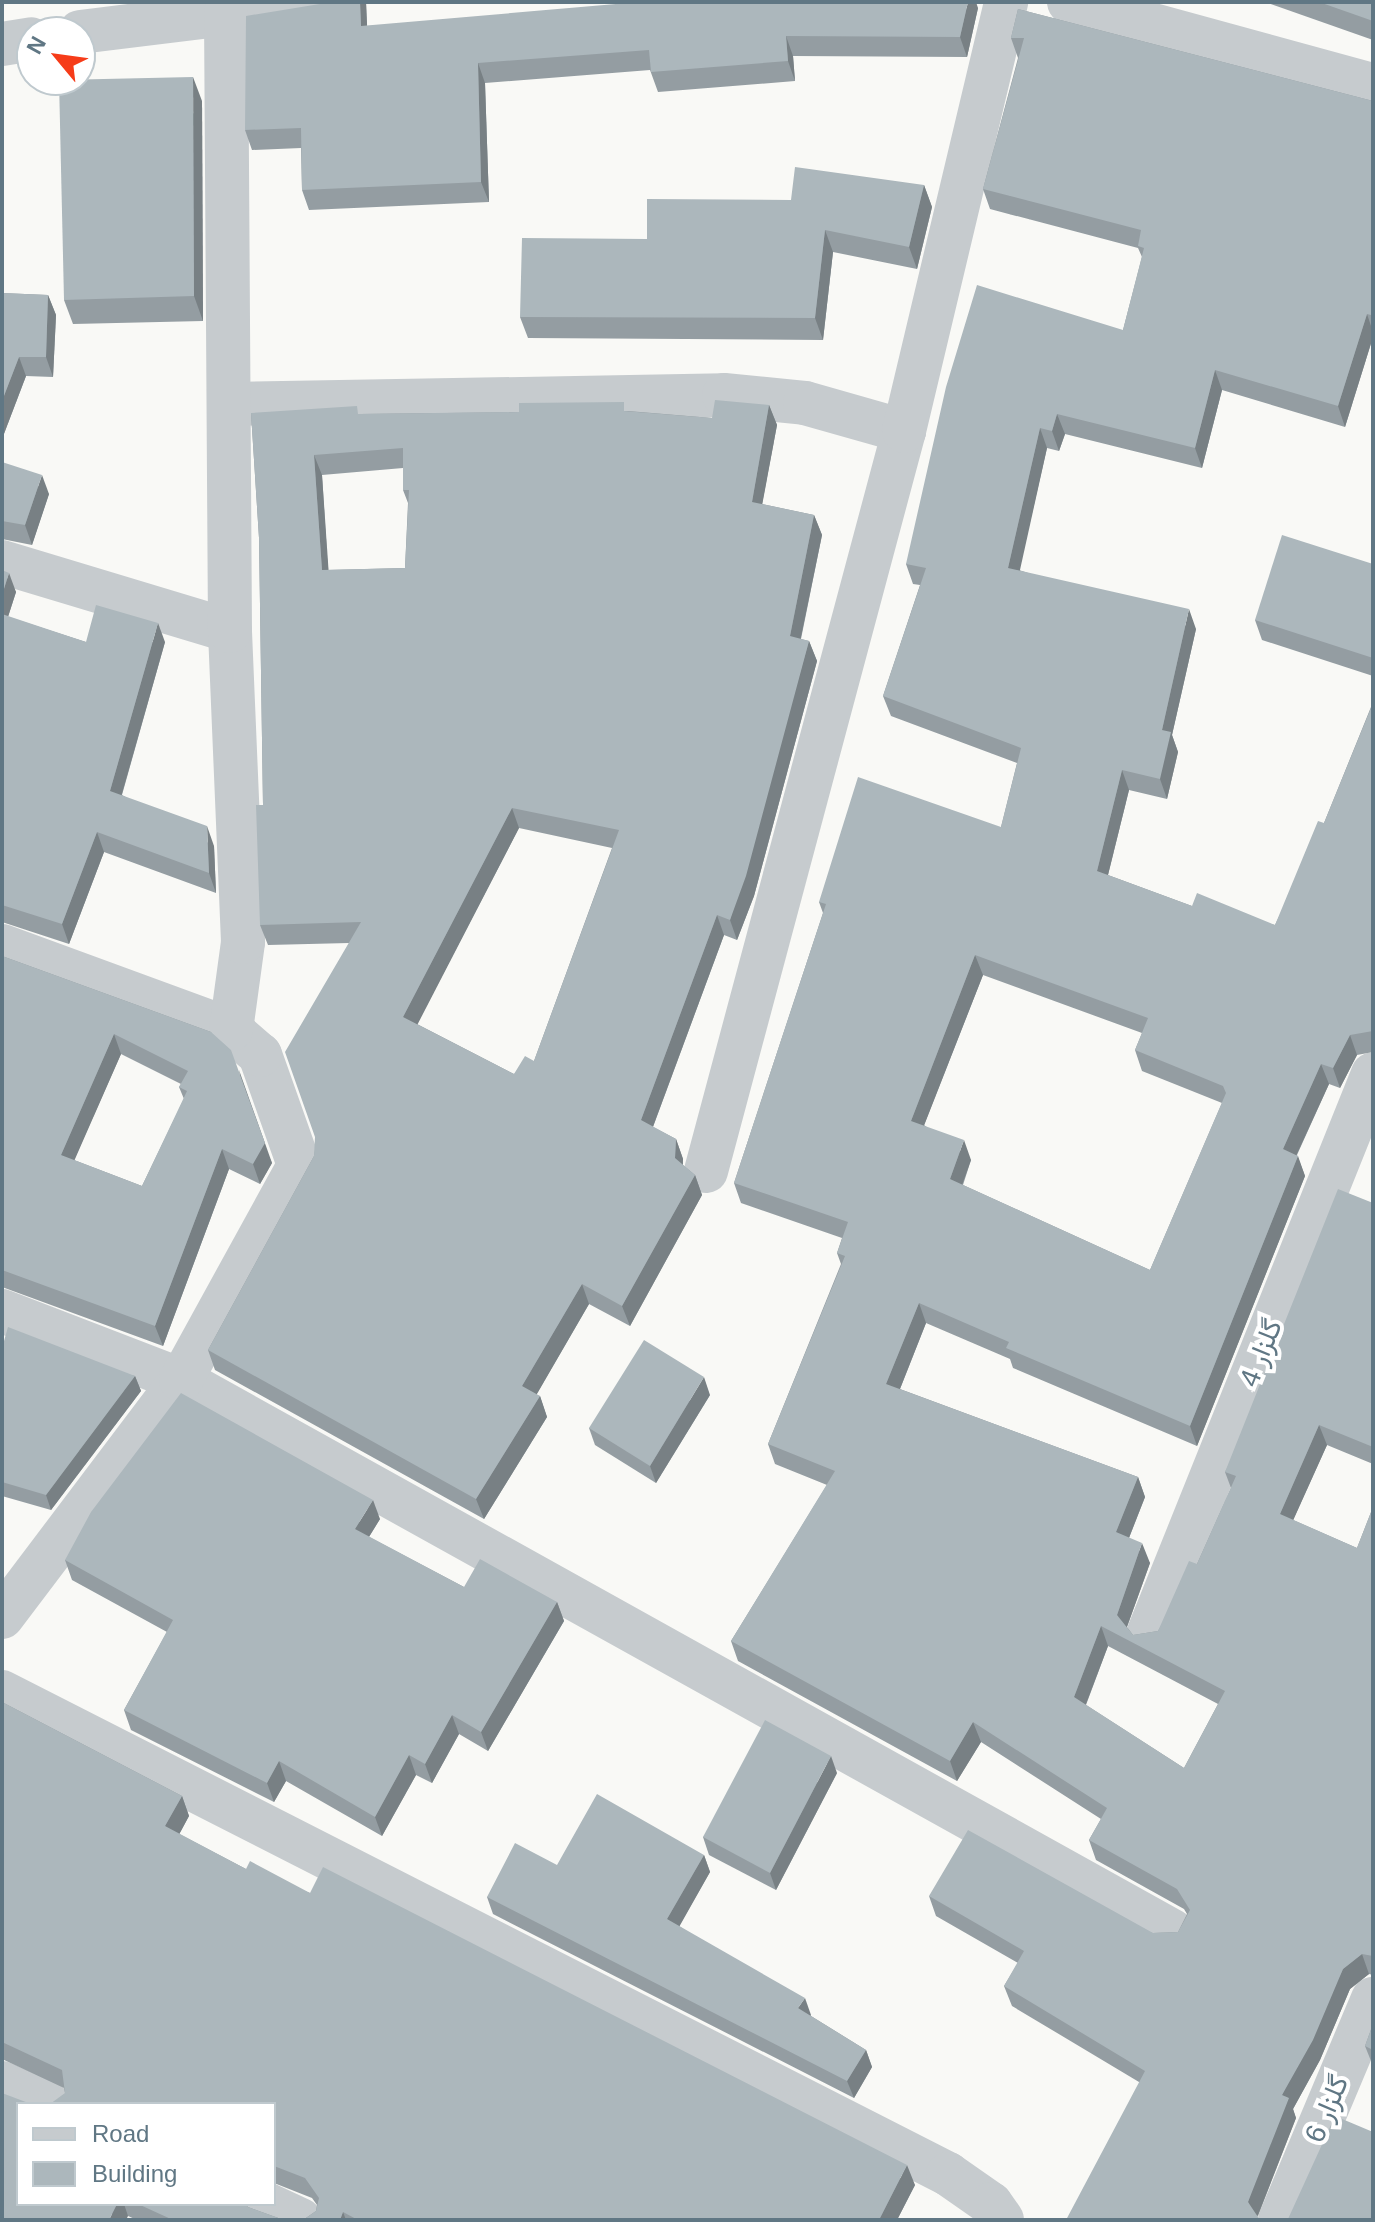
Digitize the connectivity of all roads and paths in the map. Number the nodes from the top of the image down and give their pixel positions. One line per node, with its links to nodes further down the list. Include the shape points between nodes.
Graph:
1 (325, 2): 4 (street)
2 (1006, 2): 8 (street)
3 (1069, 2): 6 (street)
4 (226, 12): 5 (street); 7 (street)
5 (96, 30)
6 (1373, 85)
7 (229, 404): 8 (street, via 724,395 805,403); 10 (street)
8 (904, 431): 14 (street)
9 (2, 562): 10 (street)
10 (230, 631): 12 (street, via 243,942)
11 (2, 946): 12 (street)
12 (231, 1030): 16 (street, via 260,1055 299,1165)
13 (1373, 1074): 18 (street, گلزار 4)
14 (706, 1171)
15 (2, 1311): 16 (street)
16 (181, 1380): 17 (street); 20 (street)
17 (2, 1617)
18 (1149, 1632)
19 (2, 1692): 26 (street, via 948,2174 991,2204)
20 (1172, 1931)
21 (1373, 1999): 27 (street, گلزار 6)
22 (2, 2083): 23 (street)
23 (45, 2102)
24 (270, 2206): 25 (street)
25 (301, 2220)
26 (1002, 2220)
27 (1280, 2220)

